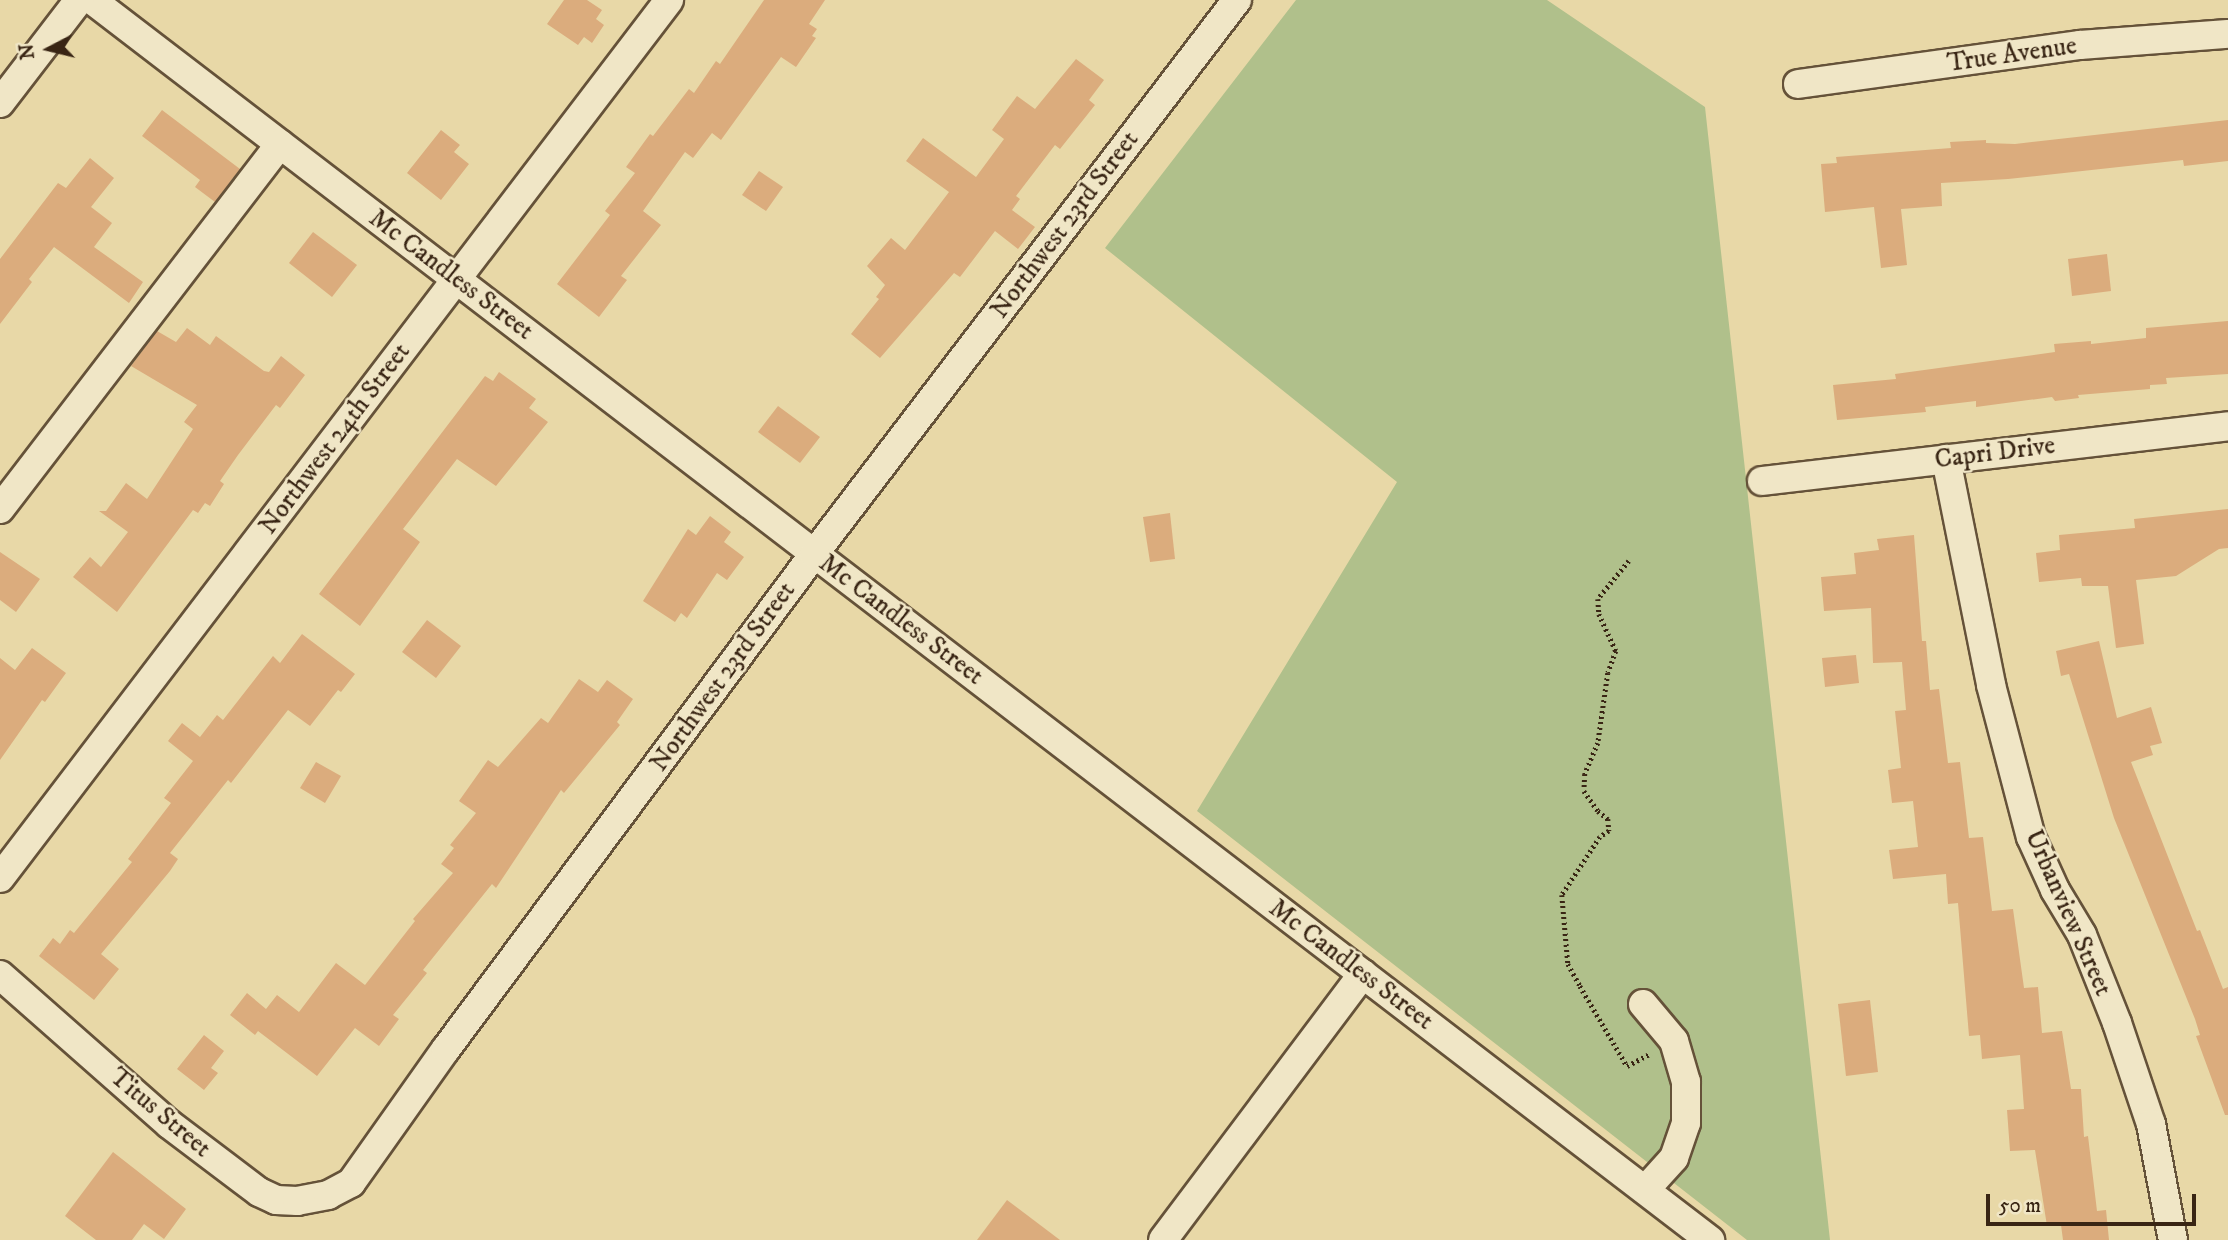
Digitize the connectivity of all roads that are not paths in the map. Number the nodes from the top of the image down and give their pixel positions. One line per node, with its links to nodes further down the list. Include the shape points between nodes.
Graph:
1 (79, 0): 7 (street)
2 (92, 0): 8 (street, Mc Candless Street)
3 (669, 0): 9 (street, Northwest 24th Street)
4 (1237, 0): 14 (street, Northwest 23rd Street)
5 (2228, 34): 6 (street, True Avenue, via 2080,45)
6 (1798, 84)
7 (0, 103)
8 (280, 144): 9 (street, Mc Candless Street); 13 (street)
9 (456, 279): 14 (street, Mc Candless Street); 15 (street, Northwest 24th Street)
10 (2228, 426): 11 (street, Capri Drive)
11 (1946, 459): 12 (street, Capri Drive); 23 (street, Urbanview Street, via 1991,685 2031,837 2081,935 2117,1023 2151,1124)
12 (1762, 481)
13 (0, 509)
14 (814, 554): 16 (street, Mc Candless Street); 19 (street, Northwest 23rd Street, via 351,1183)
15 (0, 878)
16 (1363, 974): 20 (street, Mc Candless Street); 21 (street)
17 (0, 975): 19 (street, Titus Street, via 169,1124 259,1192 276,1200 297,1201)
18 (1643, 1004): 20 (street, via 1674,1041 1686,1082 1686,1123 1674,1158)
19 (340, 1189)
20 (1644, 1190): 22 (street, Mc Candless Street)
21 (1163, 1240)
22 (1710, 1240)
23 (2173, 1240)

